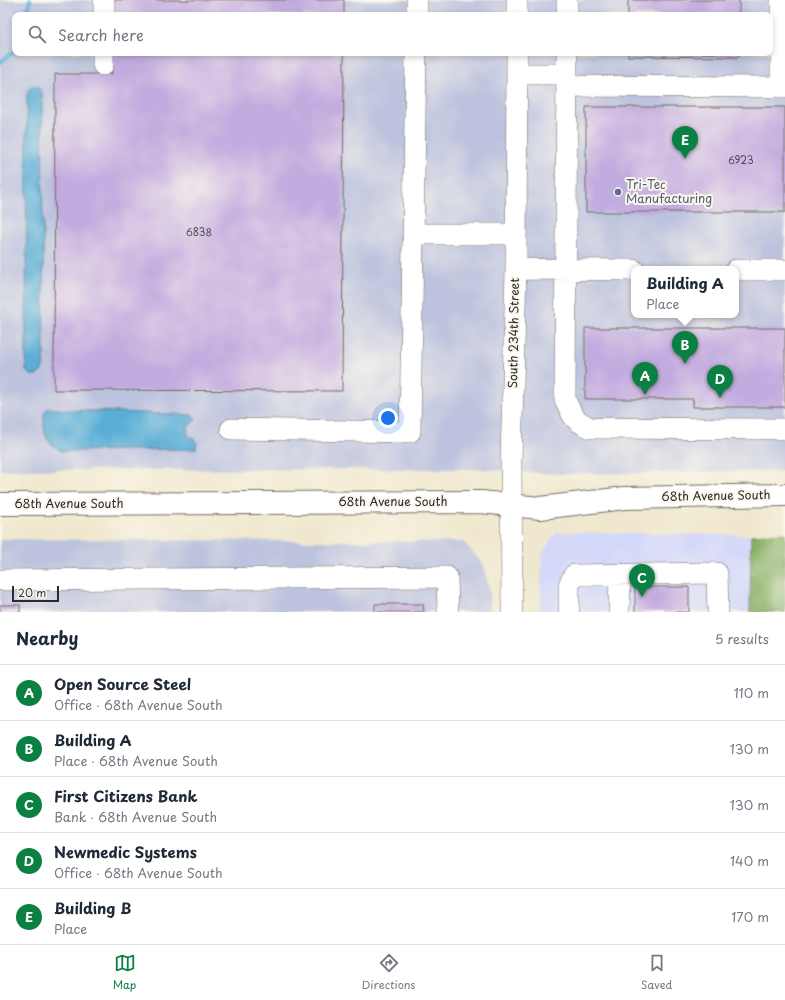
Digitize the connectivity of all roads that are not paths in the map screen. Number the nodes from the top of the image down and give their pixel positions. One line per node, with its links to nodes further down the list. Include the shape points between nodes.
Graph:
1 (104, 0): 6 (street)
2 (417, 0): 7 (street)
3 (517, 0): 8 (street)
4 (567, 0): 9 (street)
5 (781, 0): 15 (street)
6 (104, 12)
7 (417, 12)
8 (517, 12)
9 (567, 12)
10 (416, 56): 16 (street)
11 (517, 56): 13 (street, South 234th Street)
12 (567, 56): 14 (street)
13 (517, 74): 14 (street); 17 (street, South 234th Street)
14 (567, 80): 15 (street); 19 (street)
15 (783, 87)
16 (413, 234): 17 (street); 23 (street, via 410,432)
17 (516, 234): 18 (street, South 234th Street)
18 (516, 269): 19 (street); 27 (street, South 234th Street)
19 (567, 270): 20 (street); 24 (street, via 565,399 571,415 578,423 591,428)
20 (631, 270)
21 (739, 270): 22 (street)
22 (785, 270)
23 (231, 429)
24 (785, 430)
25 (785, 495): 27 (main road, 68th Avenue South, via 625,498 540,508)
26 (0, 504): 27 (main road, 68th Avenue South, via 481,502)
27 (511, 505): 31 (street, South 234th Street)
28 (620, 574): 32 (street, via 574,575 569,585); 33 (street); 34 (street, via 717,573)
29 (0, 580): 30 (street, via 447,577)
30 (448, 612)
31 (512, 612)
32 (569, 612)
33 (619, 612)
34 (718, 612)

